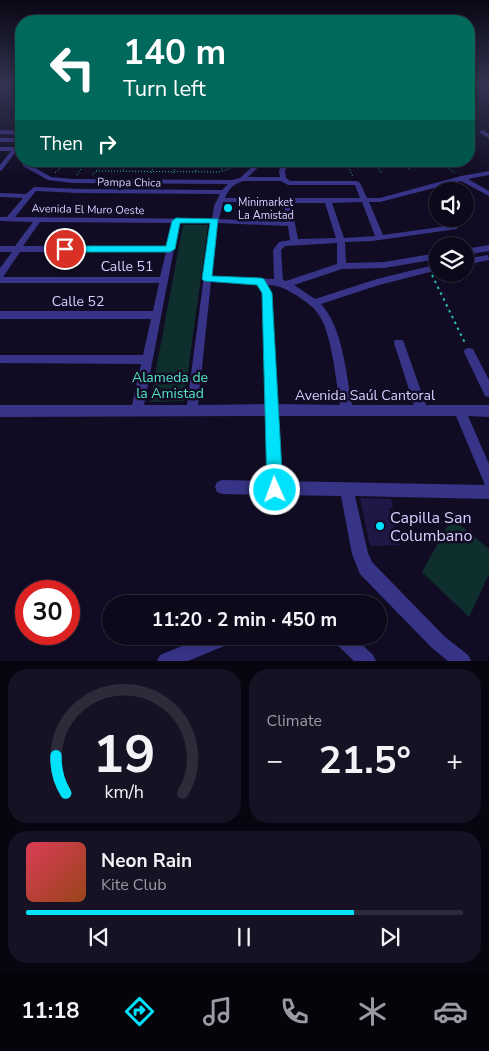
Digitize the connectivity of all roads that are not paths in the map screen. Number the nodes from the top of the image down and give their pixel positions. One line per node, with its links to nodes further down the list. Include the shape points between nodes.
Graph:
1 (0, 132): 2 (street)
2 (15, 132)
3 (482, 132): 4 (street)
4 (489, 136)
5 (0, 140): 6 (street)
6 (15, 141)
7 (0, 149): 8 (street)
8 (15, 149)
9 (15, 151): 11 (street)
10 (0, 158): 11 (street)
11 (12, 158): 15 (street)
12 (29, 167): 19 (street)
13 (255, 167): 17 (street)
14 (284, 167): 20 (street)
15 (0, 169)
16 (489, 173): 18 (street, Pampa Chica)
17 (242, 178): 20 (street); 21 (street)
18 (461, 178): 23 (street); 27 (street, Pampa Chica, via 380,200)
19 (50, 179): 21 (street); 22 (street)
20 (283, 179): 27 (street, via 288,183 355,182)
21 (233, 182): 26 (street)
22 (46, 190): 25 (street, Pampa Chica, via 34,189); 26 (street, Pampa Chica)
23 (489, 194)
24 (0, 195): 25 (street)
25 (27, 196): 31 (street)
26 (222, 196): 28 (street, Pampa Chica); 34 (street)
27 (364, 200): 29 (street, Pampa Chica); 37 (street)
28 (287, 201): 29 (street, Pampa Chica); 35 (street)
29 (328, 201): 38 (street, via 338,226)
30 (0, 219): 31 (street, Avenida El Muro Oeste)
31 (9, 219): 32 (street, Avenida El Muro Oeste)
32 (38, 219): 33 (street, Avenida El Muro Oeste); 42 (street)
33 (176, 221): 34 (street, Avenida El Muro Oeste); 43 (street)
34 (215, 221): 35 (street, Avenida El Muro Oeste); 51 (street)
35 (291, 224): 39 (street)
36 (454, 227): 37 (street)
37 (380, 238): 38 (street)
38 (339, 240): 39 (street); 48 (street, via 343,259)
39 (294, 241): 55 (street, via 282,244 277,250)
40 (489, 248): 44 (street)
41 (0, 249): 42 (street)
42 (18, 249): 43 (street); 50 (street)
43 (170, 249): 53 (street)
44 (474, 250)
45 (429, 258): 48 (street, via 384,265)
46 (488, 258): 47 (street)
47 (474, 260)
48 (341, 266): 55 (street)
49 (429, 269): 56 (street)
50 (0, 275)
51 (207, 279): 54 (street); 64 (street)
52 (0, 280): 53 (street, Calle 51)
53 (164, 280): 58 (street)
54 (261, 281): 55 (street); 65 (street, via 267,293)
55 (282, 283): 56 (street)
56 (314, 303): 66 (street, via 324,314 333,336)
57 (0, 315): 58 (street, Calle 52)
58 (156, 315): 62 (street)
59 (399, 343): 67 (street)
60 (469, 352): 63 (street)
61 (0, 359): 62 (street)
62 (146, 360): 69 (street)
63 (489, 392)
64 (192, 410): 65 (street, Avenida Saúl Cantoral); 69 (street, Avenida Saúl Cantoral)
65 (272, 410): 66 (street, Avenida Saúl Cantoral); 74 (street)
66 (347, 410): 67 (street, Avenida Saúl Cantoral)
67 (422, 410): 70 (street, Avenida Saúl Cantoral)
68 (0, 411): 69 (street, Avenida Saúl Cantoral)
69 (137, 411)
70 (460, 411): 71 (street, Avenida Saúl Cantoral); 72 (street)
71 (489, 411)
72 (489, 480)
73 (222, 487): 74 (street)
74 (275, 490): 75 (street)
75 (348, 490): 76 (street); 81 (street, via 360,554 366,568 438,642)
76 (489, 492)
77 (206, 645): 79 (street)
78 (349, 645): 80 (street)
79 (166, 661)
80 (366, 661)
81 (462, 661)

